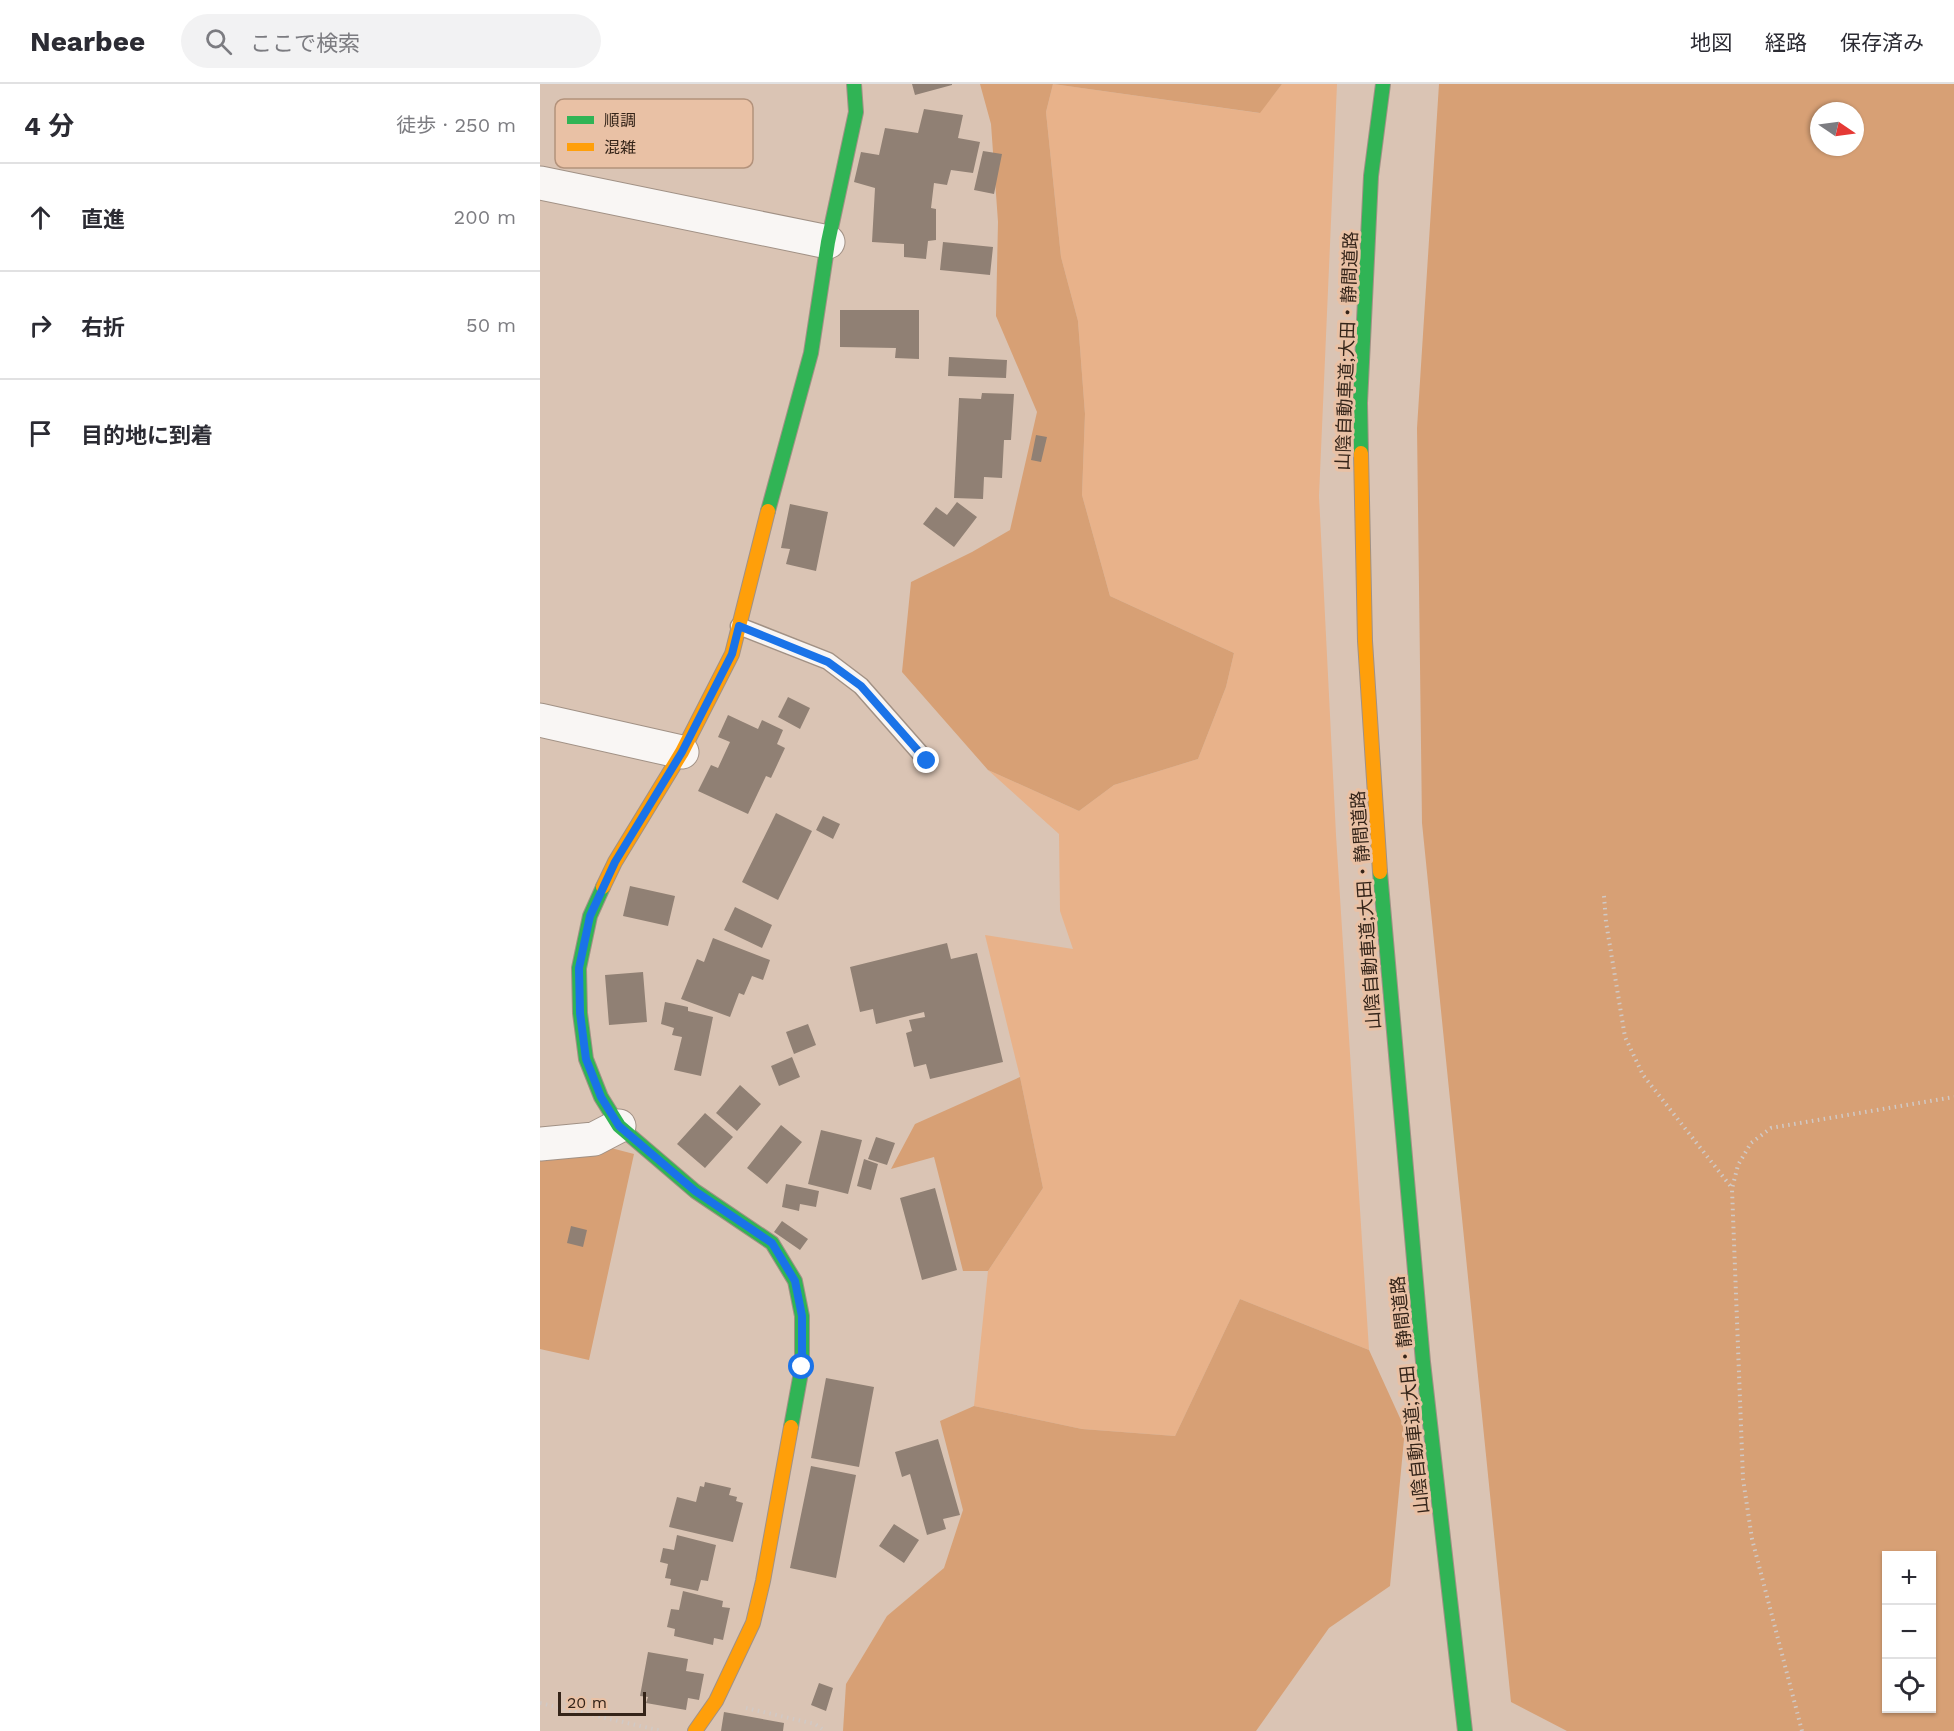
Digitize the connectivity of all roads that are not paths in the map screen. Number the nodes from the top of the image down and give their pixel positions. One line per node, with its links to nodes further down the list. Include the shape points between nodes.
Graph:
1 (854, 84): 4 (main road, via 856,112)
2 (1383, 84): 12 (main road, 山陰自動車道;大田・静間道路, via 1371,176 1360,404 1365,641 1383,919 1423,1362)
3 (540, 183): 4 (street)
4 (828, 242): 5 (main road, via 811,353)
5 (739, 626): 7 (main road, via 732,654); 8 (lane, via 828,662 861,686)
6 (540, 720): 7 (street)
7 (682, 752): 9 (main road, via 615,862 590,916 579,968 586,1059 601,1097)
8 (927, 761)
9 (619, 1126): 10 (street, via 594,1139); 11 (main road, via 695,1191 772,1243 795,1281 802,1316 802,1367 753,1623 716,1701)
10 (540, 1144)
11 (695, 1731)
12 (1465, 1731)

